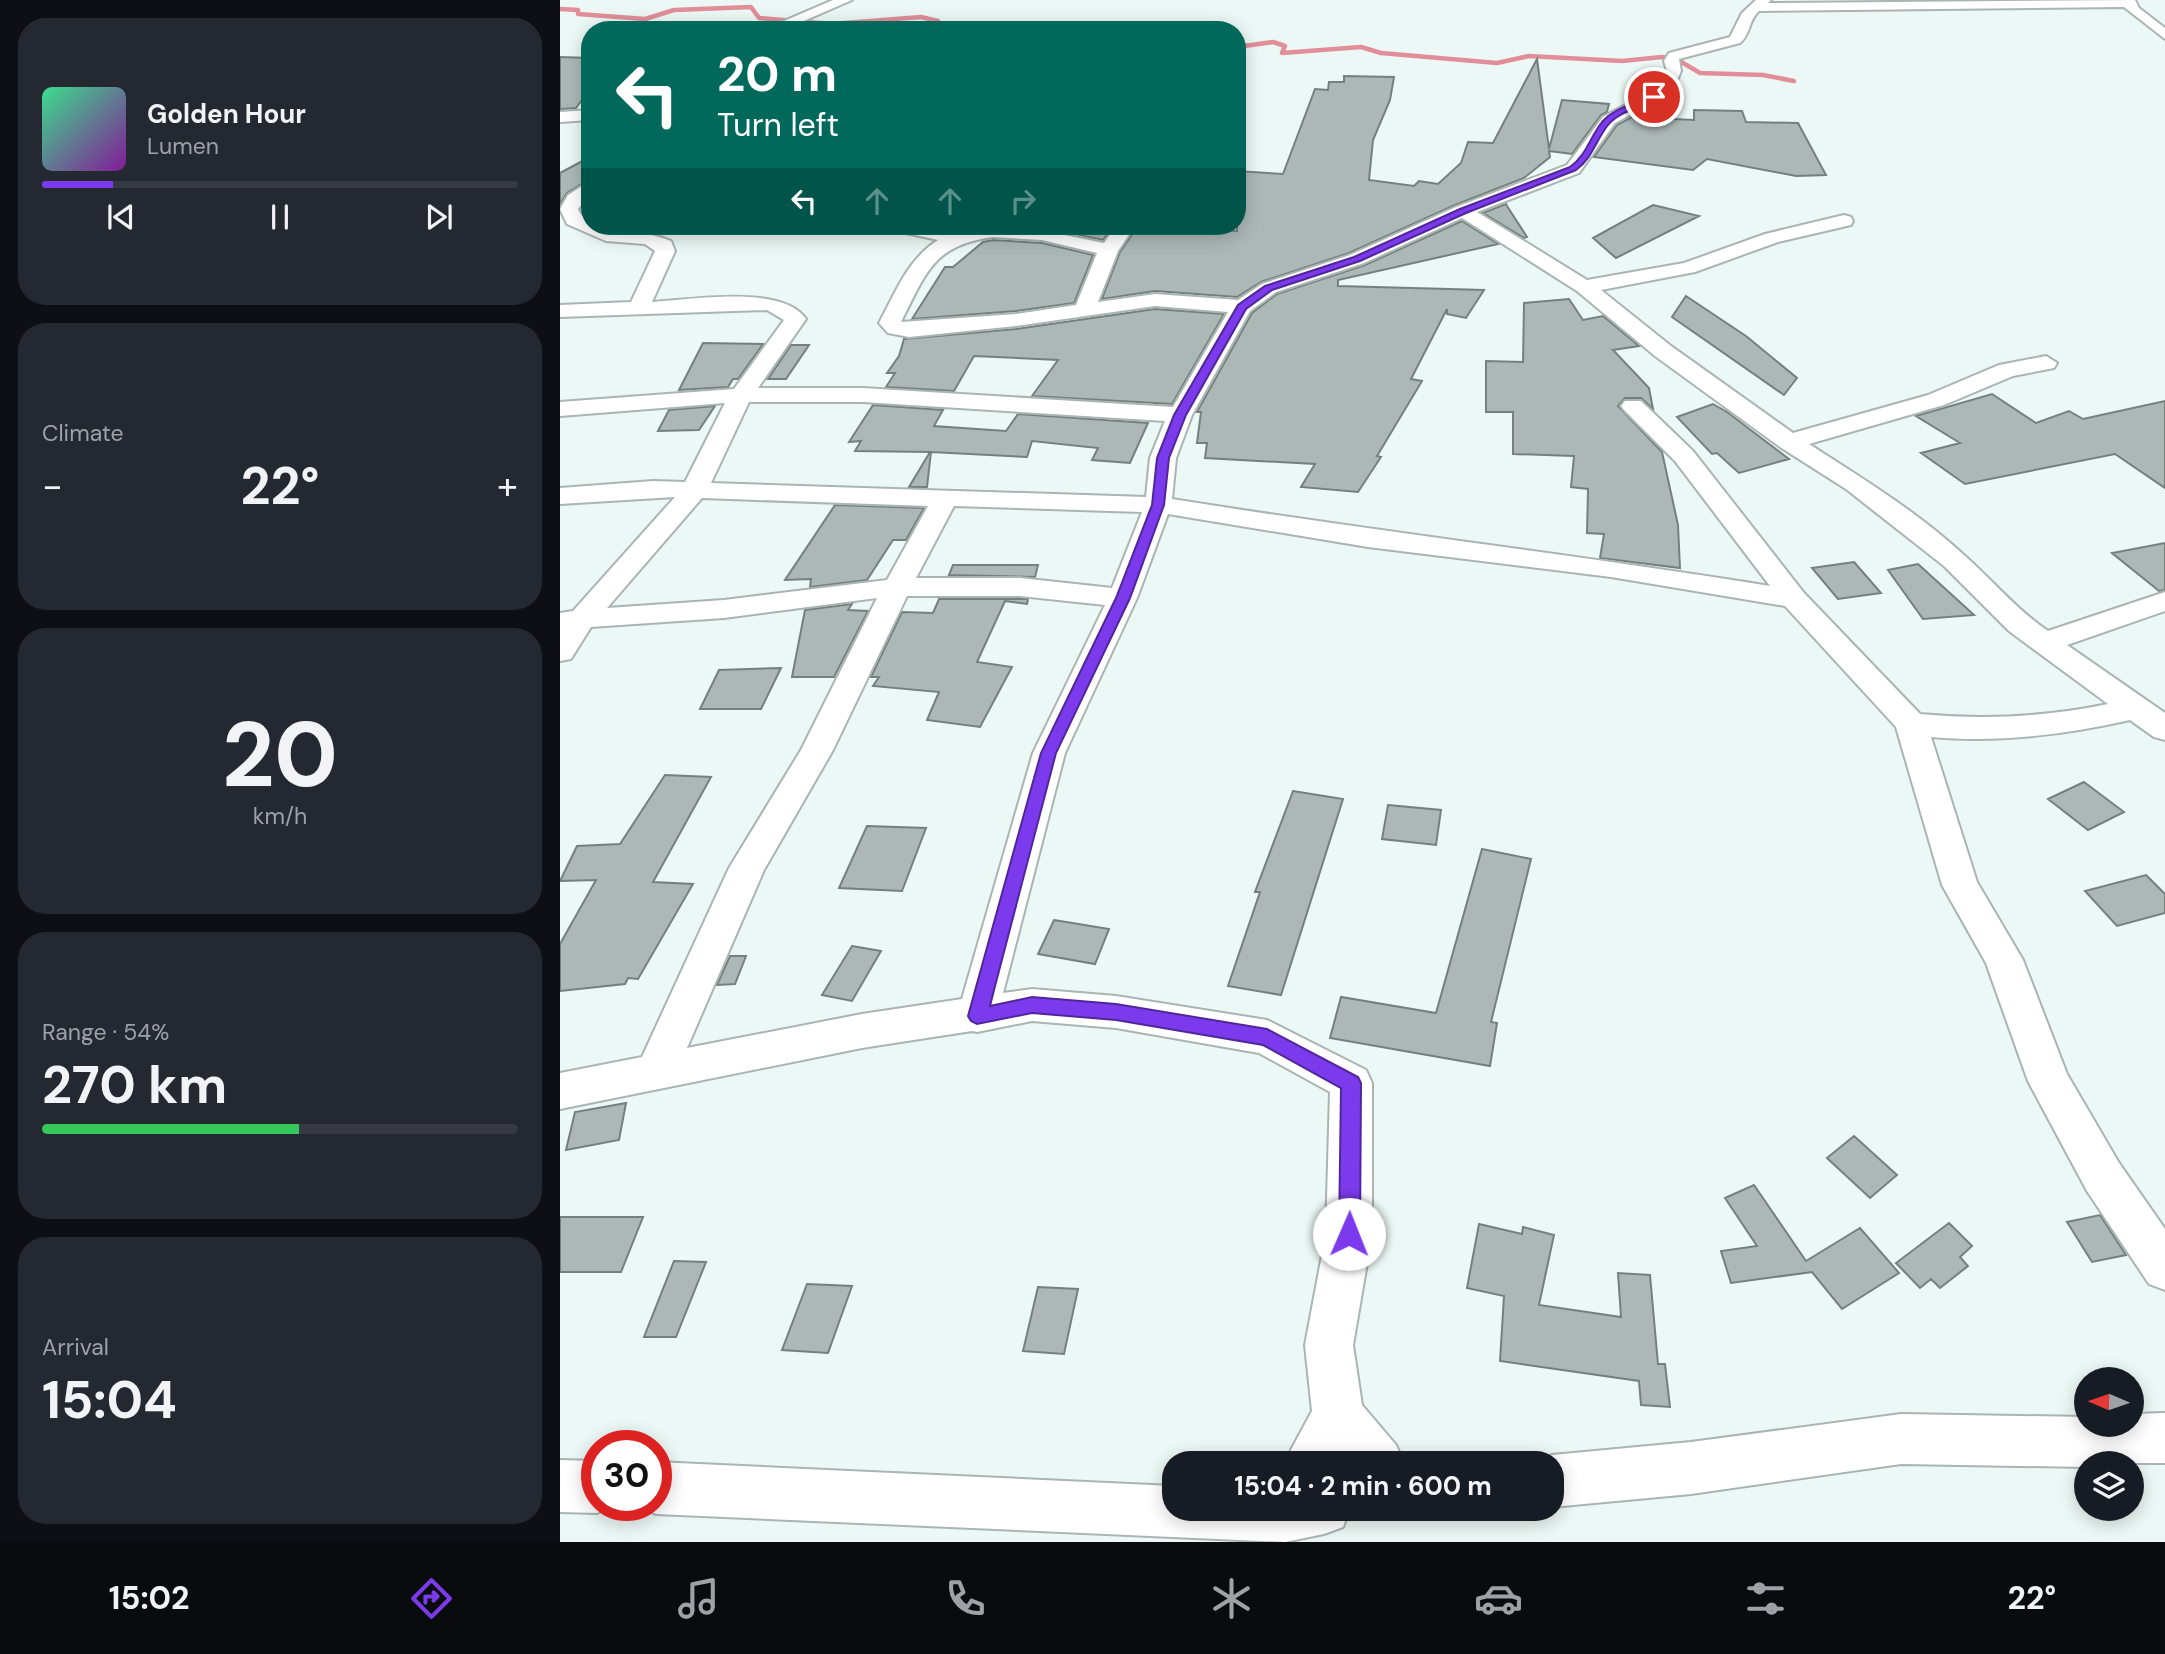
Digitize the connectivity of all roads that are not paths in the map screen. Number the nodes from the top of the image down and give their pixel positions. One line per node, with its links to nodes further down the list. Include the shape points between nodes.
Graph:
1 (845, 0): 4 (street)
2 (2128, 1): 3 (street); 5 (street)
3 (1760, 3): 11 (street, via 1743,18 1740,36 1734,40 1674,56 1667,89 1605,123 1583,162)
4 (792, 21)
5 (2165, 35)
6 (581, 116): 7 (street)
7 (560, 117)
8 (581, 193): 10 (street)
9 (581, 208): 10 (street)
10 (569, 209): 13 (street)
11 (1463, 211): 21 (street); 22 (street, via 1357,259 1269,288)
12 (1844, 221): 21 (street, via 1772,239 1688,268)
13 (581, 224)
14 (607, 235): 23 (street, via 648,238 664,245)
15 (942, 235): 19 (street)
16 (965, 235): 19 (street)
17 (1053, 235): 20 (street)
18 (1119, 235): 20 (street)
19 (956, 238): 24 (street, via 932,253 911,282 890,323 896,328 1004,321)
20 (1108, 250): 24 (street)
21 (1584, 288): 31 (street, via 1662,351)
22 (1242, 307): 24 (street, via 1155,300); 30 (street)
23 (638, 309): 25 (street); 27 (street, via 769,304 786,310 795,319)
24 (1085, 309)
25 (560, 312)
26 (2046, 363): 31 (street, via 2007,370 1936,400)
27 (741, 395): 29 (street); 30 (street, via 863,395); 32 (street)
28 (1633, 407): 38 (street, via 1685,456)
29 (560, 409)
30 (1180, 415): 35 (street, via 1163,458)
31 (1789, 442): 41 (street, via 1855,484 1954,560 2019,625)
32 (693, 493): 33 (street, via 653,489); 34 (street); 40 (street)
33 (560, 496)
34 (945, 499): 35 (street); 36 (street)
35 (1158, 505): 37 (street); 38 (street)
36 (897, 587): 37 (street, via 1020,587); 40 (street, via 724,609); 47 (street, via 817,750 747,868)
37 (1123, 598): 46 (street, via 1049,753)
38 (1794, 599): 44 (street)
39 (2165, 601): 41 (street)
40 (571, 620): 42 (street)
41 (2044, 643): 43 (street)
42 (560, 652)
43 (2136, 708): 44 (street, via 2063,724 1986,730); 45 (street)
44 (1911, 724): 49 (street, via 1960,885 2004,960 2049,1081 2103,1177)
45 (2165, 729)
46 (977, 1016): 47 (street, via 862,1031); 50 (street, via 1032,1005 1116,1012 1267,1037 1351,1083 1349,1234 1329,1345)
47 (657, 1070): 48 (street)
48 (560, 1091)
49 (2165, 1268)
50 (1338, 1416): 52 (street); 53 (street)
51 (2165, 1438): 54 (street, via 2087,1442 1900,1439 1691,1468)
52 (1317, 1451)
53 (1368, 1451)
54 (1564, 1480)
55 (560, 1486): 56 (street)
56 (581, 1487)
57 (672, 1489): 58 (street)
58 (1162, 1513)

